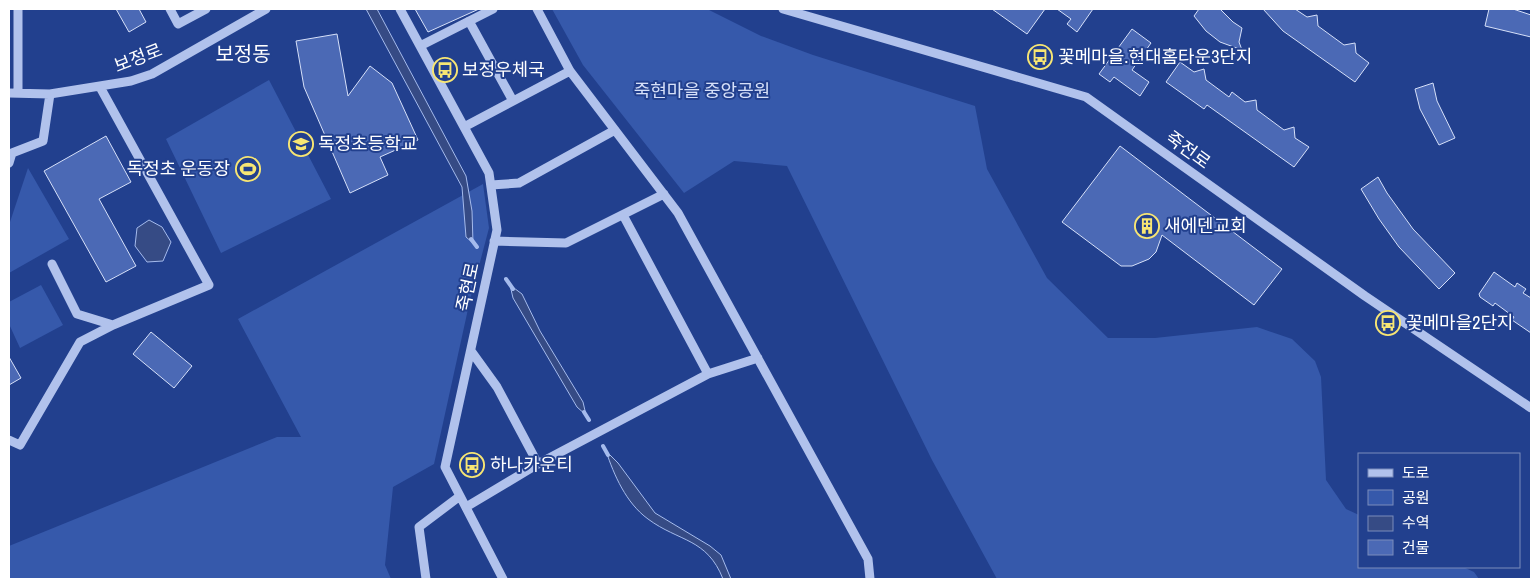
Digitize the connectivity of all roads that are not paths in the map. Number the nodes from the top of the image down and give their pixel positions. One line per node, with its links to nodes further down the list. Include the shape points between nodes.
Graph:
1 (18, 9): 14 (street)
2 (170, 9): 3 (street, via 178,24)
3 (206, 9)
4 (266, 9): 12 (street, 보정로, via 152,74)
5 (400, 9): 10 (street, 죽현로)
6 (493, 9): 9 (street)
7 (537, 9): 11 (street)
8 (783, 9): 29 (street, 죽전로, via 1086,97 1365,296)
9 (469, 21): 10 (street); 16 (street)
10 (420, 46): 17 (street, 죽현로)
11 (570, 71): 16 (street); 18 (street)
12 (100, 87): 15 (street, 보정로); 25 (street, via 209,285)
13 (9, 93): 14 (street, 보정로)
14 (18, 93): 15 (street, 보정로)
15 (50, 94): 19 (street, via 44,142 12,153)
16 (513, 101): 17 (street)
17 (464, 126): 20 (street, 죽현로, via 489,173)
18 (615, 130): 20 (street, via 519,183); 21 (street)
19 (9, 163)
20 (491, 185): 23 (street, 죽현로, via 497,230)
21 (664, 194): 22 (street); 27 (street, via 678,213)
22 (623, 215): 23 (street, via 566,243); 28 (street)
23 (494, 241): 26 (street, 죽현로)
24 (52, 264): 25 (street, via 77,314)
25 (113, 325): 30 (street, via 80,342 20,445)
26 (470, 351): 31 (street, via 497,388); 32 (street, 죽현로, via 445,467)
27 (758, 358): 28 (street); 36 (street, via 868,559)
28 (708, 374): 31 (street)
29 (1531, 408)
30 (9, 440)
31 (538, 464): 33 (street)
32 (460, 496): 33 (street, 죽현로); 34 (street, via 419,527)
33 (466, 507): 35 (street, 죽현로)
34 (426, 579)
35 (503, 579)
36 (870, 579)

